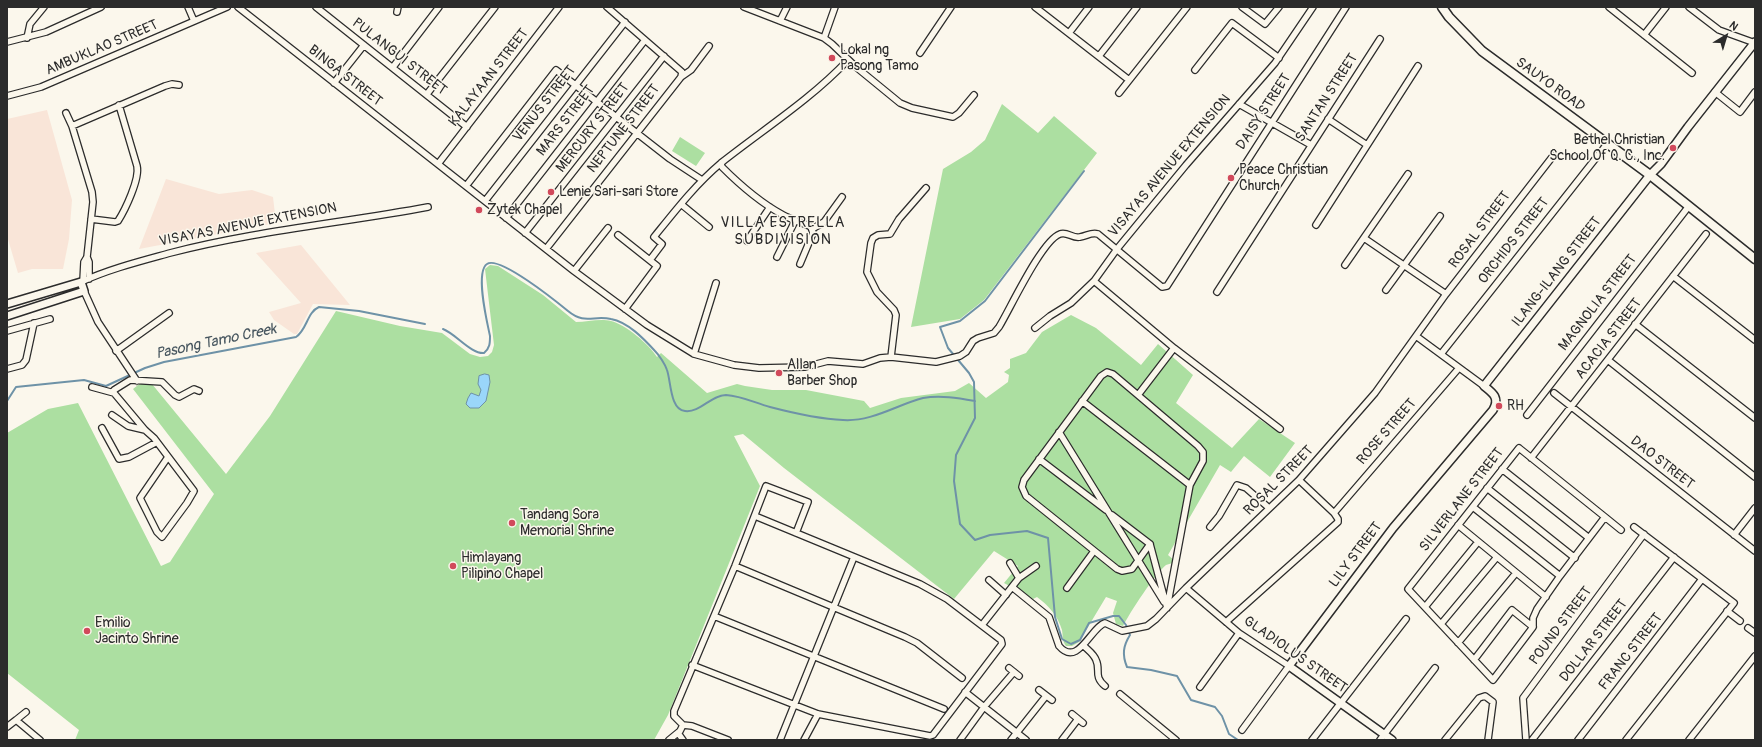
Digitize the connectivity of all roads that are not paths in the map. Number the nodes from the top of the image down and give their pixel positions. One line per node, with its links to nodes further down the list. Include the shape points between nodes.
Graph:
1 (44, 7): 32 (street, via 30,24)
2 (101, 7): 32 (street)
3 (188, 7): 27 (street)
4 (227, 7): 27 (street, AMBUKLAO STREET)
5 (238, 7): 51 (street, BINGA STREET)
6 (316, 7): 38 (street, PULANGUI STREET)
7 (439, 7): 46 (street)
8 (495, 7): 57 (street)
9 (560, 7): 68 (street, KALAYAAN STREET)
10 (607, 7): 29 (street)
11 (744, 7): 28 (street)
12 (787, 7): 28 (street)
13 (836, 7): 33 (street)
14 (951, 7): 40 (street)
15 (1089, 7): 30 (street)
16 (1137, 7): 42 (street)
17 (1187, 7): 50 (street)
18 (1242, 7): 19 (street, via 1265,24)
19 (1279, 7)
20 (1313, 7): 43 (street, VISAYAS AVENUE EXTENSION)
21 (1346, 7): 66 (street, DAISY STREET)
22 (1442, 7): 70 (main road, SAUYO ROAD, via 1482,51)
23 (1609, 7): 31 (street)
24 (1666, 7): 31 (street)
25 (1690, 7): 37 (street, via 1720,30)
26 (1039, 8): 30 (street)
27 (194, 21): 59 (street, AMBUKLAO STREET, via 41,87)
28 (780, 21): 33 (street)
29 (625, 22): 35 (street); 53 (street, VENUS STREET)
30 (1069, 33): 42 (street)
31 (1644, 35): 48 (street)
32 (27, 38): 36 (street)
33 (824, 38): 44 (street)
34 (1380, 39): 65 (street, SANTAN STREET)
35 (645, 40): 41 (street); 60 (street, MARS STREET)
36 (7, 42)
37 (1755, 43): 54 (street, ILANG-ILANG STREET)
38 (364, 45): 46 (street, PULANGUI STREET); 51 (street)
39 (709, 46): 49 (street, NEPTUNE STREET, via 691,70)
40 (920, 53)
41 (664, 56): 49 (street, via 682,72); 64 (street, MERCURY STREET)
42 (1099, 56): 50 (street)
43 (1279, 58): 47 (street, via 1232,23); 61 (street, VISAYAS AVENUE EXTENSION)
44 (848, 60): 58 (street, via 900,103 912,108 953,117); 75 (street, via 818,90)
45 (1418, 66): 72 (street)
46 (393, 67): 57 (street, PULANGUI STREET)
47 (1195, 70)
48 (1692, 73)
49 (681, 77): 69 (street, NEPTUNE STREET)
50 (1129, 80): 56 (street)
51 (334, 83): 74 (street, BINGA STREET)
52 (179, 85): 62 (street, via 169,85)
53 (576, 85): 60 (street); 79 (street, via 556,70); 82 (street, VENUS STREET)
54 (1715, 92): 55 (street, via 1740,112); 77 (street, ILANG-ILANG STREET)
55 (1755, 92)
56 (1120, 93)
57 (427, 94): 68 (street, PULANGUI STREET)
58 (974, 95)
59 (7, 96)
60 (597, 102): 64 (street); 88 (street, MARS STREET)
61 (1239, 104): 66 (street); 101 (street, VISAYAS AVENUE EXTENSION)
62 (119, 105): 67 (street); 89 (street, via 137,166 137,174 118,221)
63 (66, 113): 67 (street)
64 (616, 117): 69 (street); 95 (street, MERCURY STREET)
65 (1328, 120): 71 (street, SANTAN STREET); 72 (street)
66 (1272, 122): 71 (street); 101 (street, DAISY STREET, via 1172,281 1164,288)
67 (72, 126): 89 (street, via 92,192)
68 (467, 127): 74 (street, KALAYAAN STREET)
69 (637, 133): 78 (street); 100 (street, NEPTUNE STREET)
70 (1607, 144): 77 (main road, SAUYO ROAD); 131 (street, ORCHIDS STREET)
71 (1311, 145): 115 (street, SANTAN STREET)
72 (1367, 145): 91 (street)
73 (1553, 156): 116 (street, ROSAL STREET)
74 (438, 164): 79 (street, BINGA STREET)
75 (720, 164): 78 (street); 86 (street)
76 (1408, 174): 98 (street)
77 (1650, 175): 84 (main road, SAUYO ROAD); 137 (street, ILANG-ILANG STREET)
78 (702, 180): 83 (street)
79 (466, 186): 82 (street, BINGA STREET)
80 (926, 188): 132 (street, via 899,219 890,234 878,235 871,243 868,275 877,292 896,315)
81 (842, 197): 94 (street, via 824,222)
82 (485, 201): 88 (street, BINGA STREET)
83 (680, 204): 92 (street); 104 (street, via 654,237 662,244)
84 (1689, 206): 103 (main road, SAUYO ROAD); 146 (street, MAGNOLIA STREET)
85 (428, 207): 110 (street, VISAYAS AVENUE EXTENSION, via 214,243 152,258)
86 (770, 207): 90 (street); 99 (street)
87 (1440, 216): 107 (street)
88 (506, 218): 95 (street, BINGA STREET)
89 (91, 219): 110 (street, via 84,262)
90 (795, 221): 94 (street); 102 (street)
91 (1316, 225)
92 (709, 227)
93 (608, 228): 108 (street)
94 (812, 229): 105 (street, via 813,233)
95 (525, 233): 100 (street, BINGA STREET)
96 (1706, 234): 109 (street, ACACIA STREET)
97 (618, 236): 104 (street)
98 (1364, 238): 106 (street); 107 (street)
99 (746, 241)
100 (546, 249): 108 (street, BINGA STREET)
101 (1117, 249): 111 (street, VISAYAS AVENUE EXTENSION); 132 (street, via 1094,232 1080,238 1064,233 1055,236 1027,274 994,333 978,338 966,352 949,360 922,362)
102 (777, 256)
103 (1755, 259)
104 (650, 260): 118 (street, via 657,266)
105 (800, 264)
106 (1345, 265)
107 (1403, 265): 113 (street); 116 (street)
108 (574, 270): 118 (street, BINGA STREET)
109 (1673, 276): 123 (street, ACACIA STREET); 127 (street)
110 (84, 281): 114 (street); 117 (street, VISAYAS AVENUE EXTENSION)
111 (1094, 281): 124 (street, VISAYAS AVENUE EXTENSION, via 1071,303); 128 (street)
112 (716, 283): 130 (street)
113 (1386, 290)
114 (84, 291): 120 (street); 129 (street, via 98,322)
115 (1217, 292)
116 (1446, 294): 126 (street, ROSAL STREET)
117 (7, 304)
118 (625, 309): 130 (street, BINGA STREET)
119 (169, 313): 129 (street)
120 (7, 316)
121 (50, 319): 122 (street)
122 (34, 323): 125 (street); 135 (street, via 25,363)
123 (1636, 324): 133 (street, ACACIA STREET); 147 (street)
124 (1035, 328)
125 (7, 331)
126 (1416, 336): 131 (street); 158 (street, ROSAL STREET, via 1366,404)
127 (1755, 340)
128 (1174, 348): 142 (street); 149 (street)
129 (116, 351): 136 (street)
130 (694, 354): 132 (street, BINGA STREET, via 734,365 759,368 797,368 828,361 863,364)
131 (1441, 354): 134 (street)
132 (891, 357)
133 (1608, 360): 144 (street, ACACIA STREET); 157 (street)
134 (1459, 368): 137 (street); 164 (street, ROSE STREET)
135 (7, 369)
136 (137, 381): 139 (street, via 162,382 180,397 194,389); 140 (street, via 126,382 115,388)
137 (1484, 386): 216 (street, LILY STREET, via 1497,400 1493,410 1393,528)
138 (92, 387): 140 (street)
139 (199, 391)
140 (114, 393): 150 (street)
141 (1554, 393): 144 (street, DAO STREET)
142 (1138, 395): 143 (street, via 1107,372); 159 (street, via 1202,449 1203,461)
143 (1082, 401): 151 (street); 159 (street)
144 (1571, 407): 154 (street, ACACIA STREET); 173 (street, DAO STREET)
145 (112, 415): 150 (street, via 128,426)
146 (1526, 415)
147 (1755, 418)
148 (102, 428): 152 (street, via 119,459 129,457)
149 (1280, 429)
150 (145, 430): 152 (street)
151 (1059, 432): 155 (street); 198 (street)
152 (157, 442): 153 (street)
153 (168, 457): 153 (street, via 194,493 162,537 140,498)
154 (1531, 458): 156 (street, SILVERLANE STREET, via 1519,448); 166 (street, SILVERLANE STREET)
155 (1039, 459): 176 (street); 177 (street, via 1024,480 1023,492)
156 (1502, 469): 160 (street, SILVERLANE STREET); 174 (street)
157 (1755, 477)
158 (1299, 480): 162 (street, ROSAL STREET); 164 (street)
159 (1190, 485): 198 (street)
160 (1487, 488): 161 (street, SILVERLANE STREET); 182 (street)
161 (1473, 506): 167 (street, SILVERLANE STREET); 187 (street)
162 (1269, 508): 169 (street, via 1246,488 1237,484); 193 (street, ROSAL STREET)
163 (1755, 508): 173 (street)
164 (1334, 513): 203 (street, via 1338,522)
165 (754, 516): 171 (street); 171 (street, via 766,486 808,502); 184 (street)
166 (1605, 517): 170 (street); 174 (street, SILVERLANE STREET)
167 (1458, 526): 175 (street); 197 (street, SILVERLANE STREET, via 1408,589)
168 (1634, 526): 172 (street)
169 (1210, 527)
170 (1622, 530)
171 (796, 533): 179 (street)
172 (1644, 534): 181 (street); 258 (street, POUND STREET, via 1523,698)
173 (1734, 535): 178 (street, DAO STREET)
174 (1589, 538): 182 (street, SILVERLANE STREET)
175 (1478, 542): 180 (street); 197 (street)
176 (1150, 544): 177 (street, via 1136,565 1128,571 1117,569); 198 (street)
177 (1094, 551): 192 (street)
178 (1755, 551)
179 (854, 557): 196 (street); 204 (street, via 934,592)
180 (1497, 557): 186 (street); 205 (street)
181 (1674, 557): 189 (street); 259 (street, DOLLAR STREET)
182 (1575, 558): 187 (street, SILVERLANE STREET)
183 (1010, 563): 188 (street)
184 (735, 566): 196 (street); 200 (street)
185 (1036, 566): 188 (street)
186 (1516, 572): 195 (street); 210 (street)
187 (1560, 576): 195 (street, SILVERLANE STREET)
188 (1020, 578): 191 (street)
189 (1702, 579): 199 (street, via 1734,603); 260 (street, FRANC STREET)
190 (989, 580): 194 (street)
191 (1012, 587): 194 (street); 211 (street, via 1048,616 1056,640 1062,649 1068,652 1076,651)
192 (1067, 588)
193 (1186, 588): 198 (street, ROSAL STREET); 203 (street, GLADIOLUS STREET)
194 (1006, 595): 204 (street)
195 (1546, 597): 206 (street, SILVERLANE STREET, via 1533,618)
196 (834, 607): 212 (street); 219 (street, via 911,640)
197 (1425, 607): 205 (street, SILVERLANE STREET)
198 (1167, 608): 211 (street, ROSAL STREET, via 1147,626 1127,631 1105,623 1100,624)
199 (1727, 611): 202 (street); 261 (street)
200 (714, 616): 212 (street); 215 (street)
201 (1406, 619): 227 (street)
202 (1740, 621)
203 (1226, 622): 208 (street, GLADIOLUS STREET)
204 (981, 624): 223 (street, via 1001,640 1002,644)
205 (1441, 624): 210 (street, SILVERLANE STREET)
206 (1533, 627): 214 (street, via 1512,610); 214 (street, SILVERLANE STREET, via 1493,680)
207 (1748, 628): 209 (street)
208 (1239, 633): 216 (street, GLADIOLUS STREET); 221 (street)
209 (1755, 633)
210 (1458, 643): 214 (street, SILVERLANE STREET)
211 (1084, 646): 220 (street, via 1097,661 1097,675)
212 (814, 656): 228 (street); 230 (street)
213 (1755, 656): 262 (street)
214 (1474, 660)
215 (692, 665): 228 (street); 237 (street, via 673,712 675,719)
216 (1289, 666): 227 (street, GLADIOLUS STREET); 239 (street, LILY STREET)
217 (1009, 668): 229 (street, via 1017,674)
218 (1435, 668): 242 (street)
219 (962, 678)
220 (1105, 686)
221 (1200, 687)
222 (1039, 690): 225 (street)
223 (965, 692): 229 (street); 232 (street, via 930,736)
224 (1120, 694): 253 (street)
225 (1046, 696): 226 (street); 241 (street)
226 (1052, 700)
227 (1341, 703): 242 (street, GLADIOLUS STREET); 254 (street)
228 (794, 705): 232 (street); 247 (street)
229 (984, 707): 241 (street); 249 (street)
230 (944, 709)
231 (26, 712): 234 (street)
232 (818, 714): 248 (street)
233 (1072, 714): 235 (street)
234 (16, 720): 238 (street); 243 (street)
235 (1078, 720): 236 (street); 252 (street)
236 (1083, 724)
237 (683, 725): 240 (street); 246 (street)
238 (7, 727)
239 (1242, 730)
240 (678, 733): 244 (street); 245 (street)
241 (1017, 733): 250 (street); 251 (street)
242 (1382, 737): 255 (street, GLADIOLUS STREET)
243 (40, 740)
244 (669, 740)
245 (683, 740)
246 (728, 740)
247 (780, 740)
248 (804, 740)
249 (960, 740)
250 (1011, 740)
251 (1026, 740)
252 (1062, 740)
253 (1176, 740)
254 (1312, 740)
255 (1392, 740)
256 (1445, 740): 257 (street, via 1479,698 1485,696 1489,697 1493,704)
257 (1488, 740)
258 (1526, 740)
259 (1532, 740)
260 (1578, 740)
261 (1626, 740)
262 (1689, 740)

